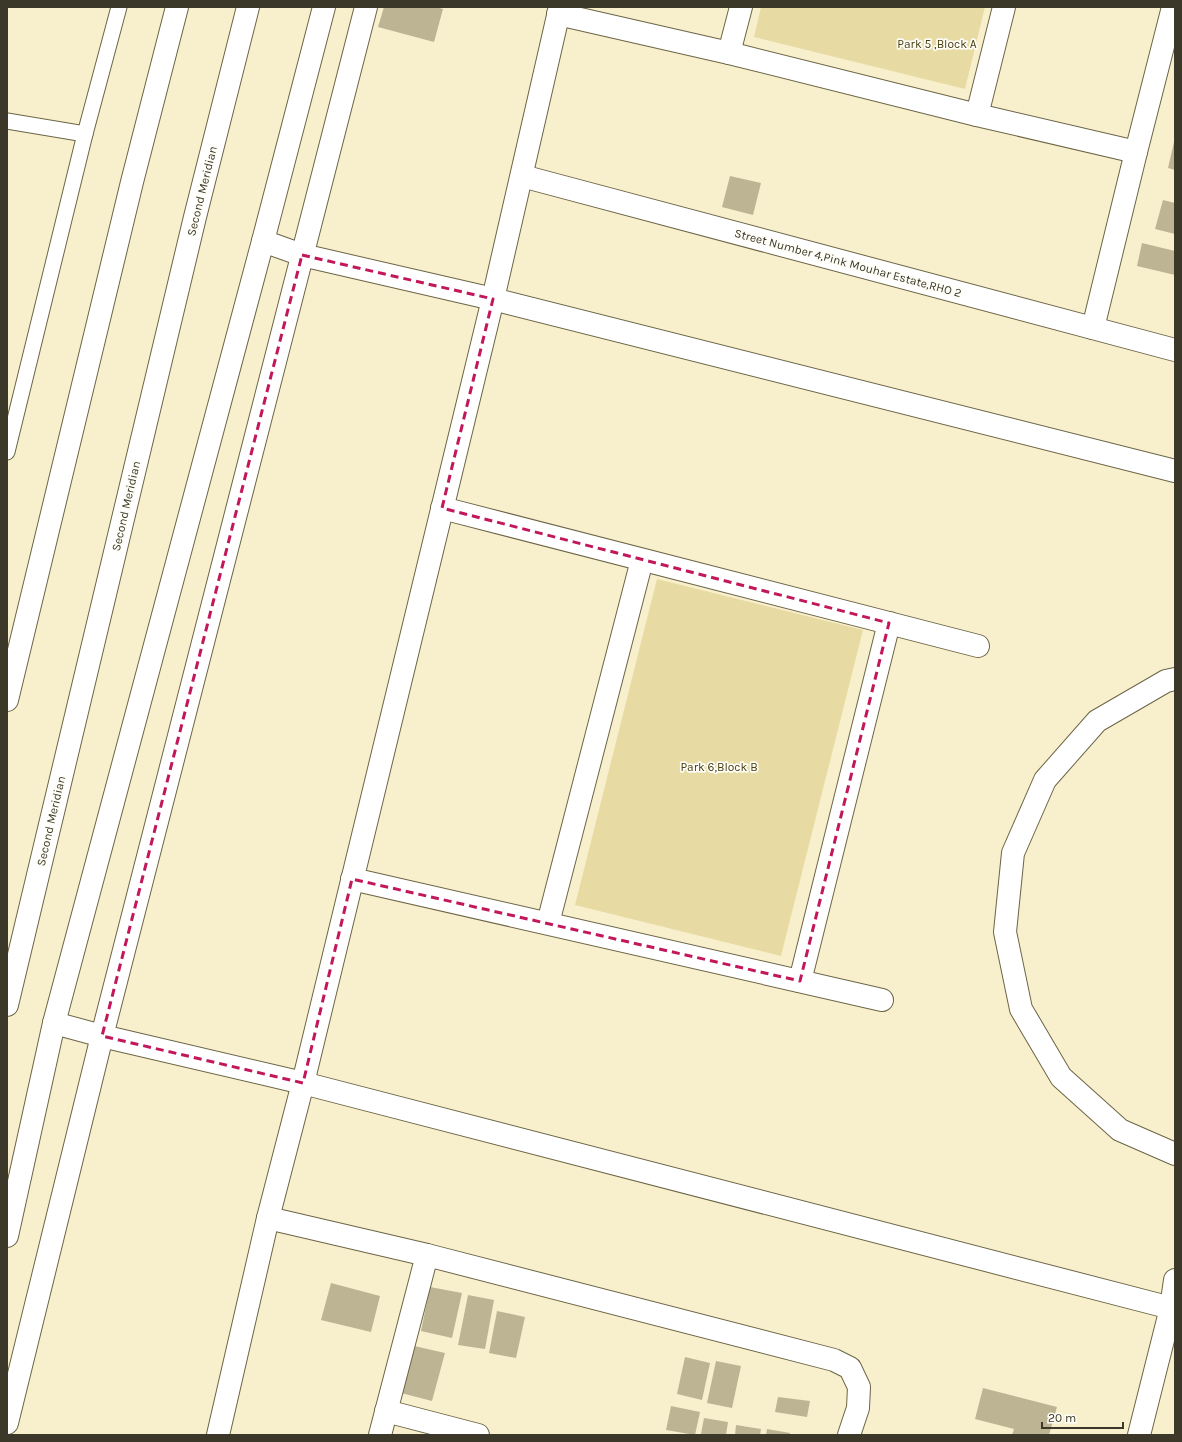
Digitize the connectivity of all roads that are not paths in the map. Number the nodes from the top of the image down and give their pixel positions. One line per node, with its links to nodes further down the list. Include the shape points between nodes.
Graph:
1 (119, 7): 13 (lane)
2 (177, 7): 28 (street, via 132,182)
3 (248, 7): 33 (street, Second Meridian, via 193,225)
4 (324, 7): 16 (street)
5 (366, 7): 17 (street)
6 (741, 7): 10 (street)
7 (1004, 7): 11 (street)
8 (1173, 7): 14 (street)
9 (559, 11): 10 (street); 15 (street)
10 (729, 53): 11 (street)
11 (977, 115): 14 (street)
12 (7, 121): 13 (lane)
13 (85, 134): 21 (lane)
14 (1136, 152): 19 (street)
15 (522, 176): 18 (street); 19 (street, Street Number 4,Pink Mouhar Estate,RHO 2)
16 (263, 241): 17 (street); 34 (street)
17 (302, 255): 18 (street); 35 (street)
18 (493, 298): 22 (street); 23 (street)
19 (1093, 328): 20 (street, Street Number 4,Pink Mouhar Estate,RHO 2)
20 (1175, 350)
21 (7, 452)
22 (1175, 471)
23 (442, 508): 24 (street); 29 (street)
24 (642, 560): 25 (street); 30 (street)
25 (889, 623): 26 (street); 31 (street)
26 (978, 646)
27 (1175, 679): 37 (street, via 1166,681 1097,721 1045,780 1012,853 1004,932 1021,1009 1061,1077 1120,1130)
28 (7, 700)
29 (352, 879): 30 (street); 36 (street)
30 (548, 923): 31 (street)
31 (800, 981): 32 (street)
32 (882, 1000)
33 (7, 1005)
34 (54, 1023): 35 (street); 39 (street)
35 (102, 1036): 36 (street); 44 (street)
36 (303, 1083): 38 (street); 42 (street)
37 (1175, 1154)
38 (268, 1218): 40 (street); 45 (street)
39 (7, 1236)
40 (427, 1255): 43 (street); 48 (street, via 834,1360 850,1368 860,1387 858,1408)
41 (1175, 1280): 42 (street)
42 (1173, 1308): 49 (street)
43 (386, 1411): 46 (street); 47 (street)
44 (7, 1423)
45 (218, 1435)
46 (380, 1435)
47 (478, 1435)
48 (849, 1435)
49 (1139, 1435)

